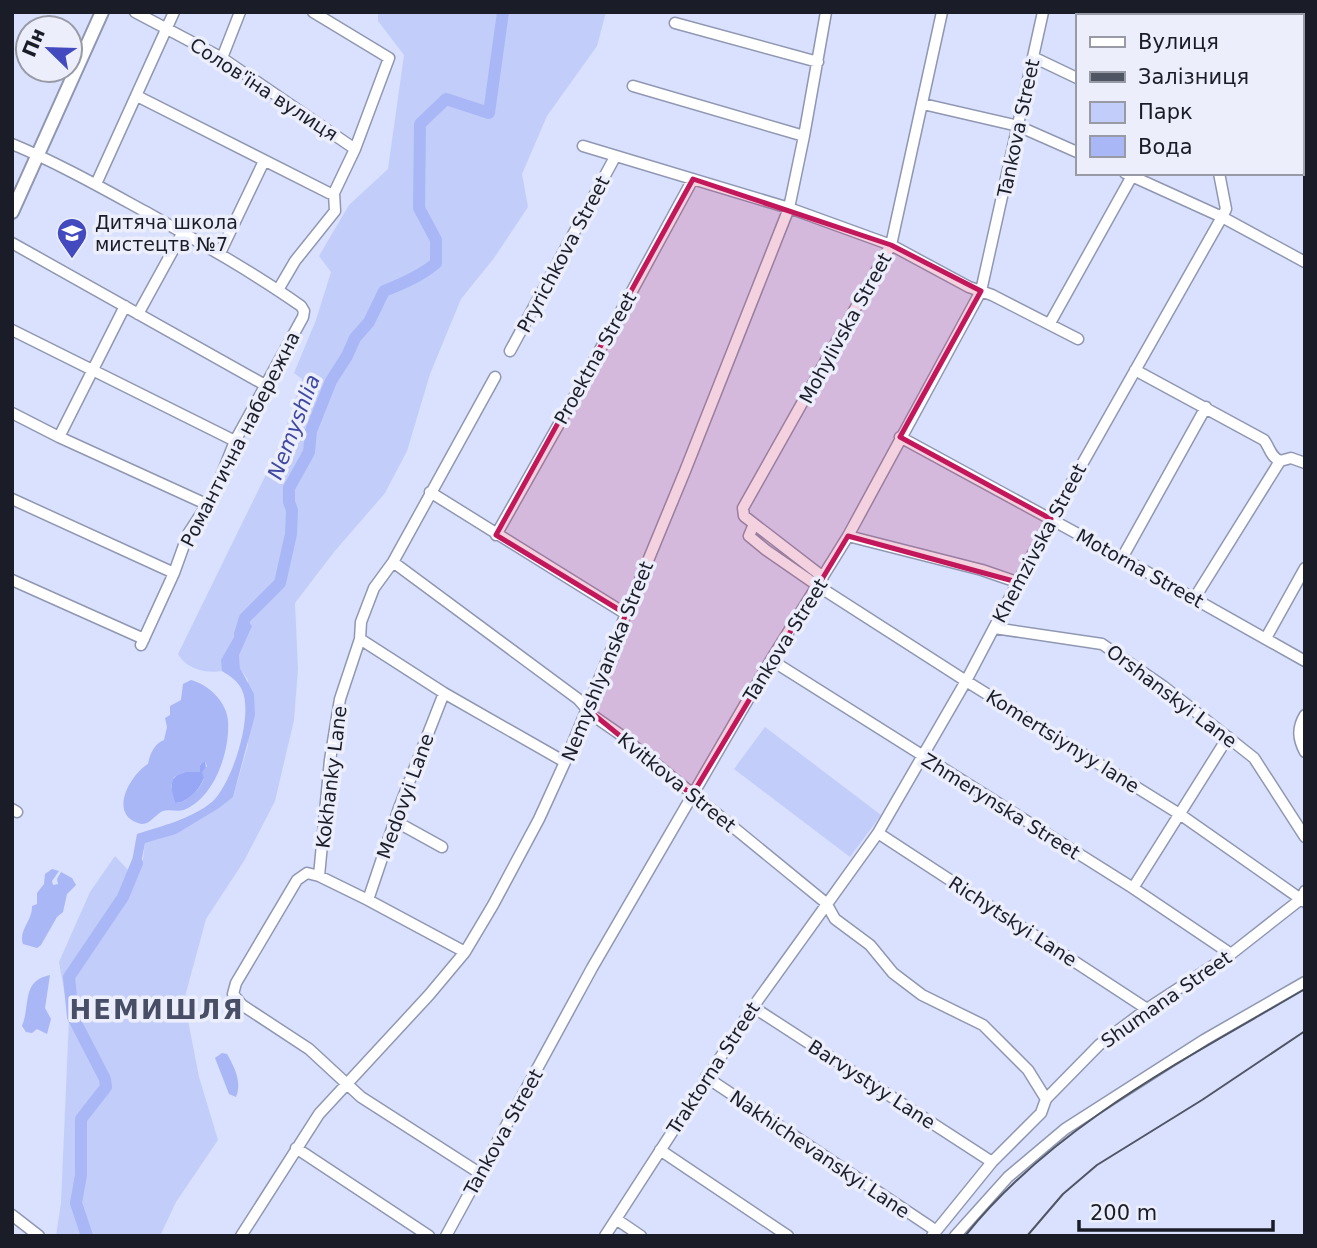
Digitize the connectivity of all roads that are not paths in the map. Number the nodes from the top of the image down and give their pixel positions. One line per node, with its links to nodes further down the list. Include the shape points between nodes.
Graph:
1 (102, 12): 25 (main road)
2 (135, 12): 11 (street, Солов'їна вулиця)
3 (174, 12): 11 (street)
4 (240, 12): 13 (street)
5 (313, 12): 9 (street)
6 (826, 12): 14 (street, Nemyshlyanska Street)
7 (942, 12): 18 (street, Mohylivska Street)
8 (1043, 12): 12 (street, Tankova Street)
9 (325, 15): 23 (street, via 389,58)
10 (675, 23): 14 (street)
11 (167, 29): 13 (street, Солов'їна вулиця); 17 (street)
12 (1033, 57): 15 (street); 19 (street, Tankova Street)
13 (222, 58): 23 (street, Солов'їна вулиця)
14 (818, 62): 20 (street, Nemyshlyanska Street)
15 (1076, 78)
16 (633, 86): 20 (street)
17 (137, 96): 27 (street); 31 (street)
18 (923, 104): 19 (street); 38 (street, Mohylivska Street)
19 (1018, 126): 24 (street); 42 (street, Tankova Street)
20 (804, 136): 33 (street, Nemyshlyanska Street)
21 (12, 144): 25 (street)
22 (583, 146): 26 (street)
23 (355, 149): 32 (street)
24 (1076, 152)
25 (38, 154): 31 (street); 34 (main road)
26 (615, 157): 30 (street); 48 (street, Pryrichkova Street)
27 (264, 162): 32 (street); 39 (street)
28 (1129, 175): 35 (street); 45 (street)
29 (1219, 175): 35 (street, via 1226,209)
30 (693, 179): 33 (street); 65 (street, Proektna Street)
31 (96, 184): 36 (street)
32 (334, 192): 41 (street, via 335,211)
33 (789, 208): 38 (street); 75 (street, Nemyshlyanska Street)
34 (12, 212)
35 (1222, 217): 40 (street); 50 (street, Khemzivska Street)
36 (183, 232): 39 (street); 44 (street)
37 (12, 243): 43 (street)
38 (891, 245): 42 (street); 64 (street, Mohylivska Street, via 743,508 744,516)
39 (220, 253): 41 (street)
40 (1305, 262)
41 (278, 290): 52 (street, Романтична набережна, via 304,311)
42 (981, 291): 45 (street); 56 (street, Tankova Street)
43 (125, 306): 44 (street); 49 (street)
44 (138, 314): 52 (street)
45 (1050, 323): 47 (street)
46 (12, 330): 49 (street)
47 (1078, 339)
48 (510, 352)
49 (94, 370): 55 (street); 57 (street)
50 (1135, 370): 53 (street); 63 (street, Khemzivska Street)
51 (495, 377): 60 (street)
52 (265, 385): 57 (street, Романтична набережна)
53 (1206, 407): 58 (street, via 1264,439); 67 (street)
54 (12, 413): 55 (street)
55 (59, 437): 62 (street)
56 (900, 437): 63 (street, Motorna Street); 66 (street, Tankova Street)
57 (235, 441): 62 (street, Романтична набережна, via 214,494)
58 (1280, 461): 59 (street, via 1291,458); 74 (street)
59 (1305, 463)
60 (429, 492): 65 (street); 68 (street)
61 (12, 499): 70 (street)
62 (205, 504): 70 (street, Романтична набережна)
63 (1051, 519): 67 (street, Motorna Street); 73 (street, Khemzivska Street)
64 (754, 524): 72 (street, Komertsiynyy lane, via 749,533 756,542)
65 (496, 535): 75 (street)
66 (848, 536): 72 (street, Tankova Street); 73 (street)
67 (1122, 558): 74 (street, Motorna Street)
68 (393, 562): 78 (street, Kokhanky Lane, via 374,588 361,622); 83 (street, Kvitkova Street)
69 (1305, 568): 77 (street)
70 (174, 573): 71 (street, Романтична набережна, via 142,642)
71 (12, 580)
72 (820, 581): 79 (street, Tankova Street); 81 (street, Komertsiynyy lane)
73 (1017, 582): 76 (street, Khemzivska Street)
74 (1194, 599): 77 (street, Motorna Street)
75 (626, 614): 83 (street, Nemyshlyanska Street)
76 (994, 628): 81 (street, Khemzivska Street); 85 (street, Orshanskyi Lane, via 1102,644)
77 (1266, 638): 80 (street, Motorna Street)
78 (360, 639): 82 (street); 95 (street, Kokhanky Lane, via 340,699)
79 (771, 660): 87 (street, Zhmerynska Street); 89 (street, Tankova Street)
80 (1305, 661)
81 (966, 681): 87 (street, Khemzivska Street); 90 (street, Komertsiynyy lane)
82 (444, 693): 88 (street); 91 (street, Medovyi Lane)
83 (586, 708): 88 (street, Nemyshlyanska Street); 89 (street, Kvitkova Street)
84 (1305, 715): 86 (street, via 1299,725)
85 (1228, 737): 90 (street); 93 (street, Orshanskyi Lane, via 1254,758)
86 (1305, 752)
87 (922, 757): 92 (street, Khemzivska Street); 96 (street, Zhmerynska Street)
88 (565, 762): 100 (street, Nemyshlyanska Street, via 539,819)
89 (692, 795): 99 (street, Kvitkova Street); 111 (street, Tankova Street)
90 (1181, 815): 96 (street); 97 (street, Komertsiynyy lane)
91 (395, 821): 94 (street); 98 (street, Medovyi Lane)
92 (878, 832): 99 (street, Khemzivska Street); 104 (street, Richytskyi Lane)
93 (1305, 837)
94 (442, 847)
95 (319, 876): 98 (street); 106 (street, via 307,873 297,880 233,993 242,1005 309,1049)
96 (1133, 888): 101 (street, Zhmerynska Street)
97 (1303, 897): 101 (street, Shumana Street)
98 (368, 900): 100 (street)
99 (826, 903): 103 (street, Traktorna Street); 107 (street, Kvitkova Street, via 835,919 870,945 893,973 922,995 983,1026 1028,1070)
100 (465, 952): 106 (street, Nemyshlyanska Street)
101 (1231, 954): 104 (street, Shumana Street)
102 (1305, 982): 122 (street, via 1065,1129 1008,1177)
103 (753, 1007): 105 (street, Traktorna Street); 110 (street, Barvystyy Lane)
104 (1147, 1009): 107 (street, Shumana Street, via 1099,1045)
105 (706, 1077): 109 (street, Traktorna Street); 114 (street, Nakhichevanskyi Lane)
106 (347, 1086): 108 (street, Nemyshlyanska Street, via 319,1114); 111 (street)
107 (1046, 1099): 110 (street, Shumana Street, via 1041,1113)
108 (296, 1148): 116 (street, Nemyshlyanska Street); 117 (street)
109 (660, 1150): 113 (street, Traktorna Street); 121 (street)
110 (992, 1162): 114 (street, Shumana Street)
111 (481, 1174): 118 (street, Tankova Street)
112 (12, 1215): 115 (street)
113 (616, 1219): 119 (street, Traktorna Street); 120 (street)
114 (933, 1233)
115 (39, 1236)
116 (241, 1236)
117 (429, 1236)
118 (446, 1236)
119 (605, 1236)
120 (641, 1236)
121 (788, 1236)
122 (955, 1236)

